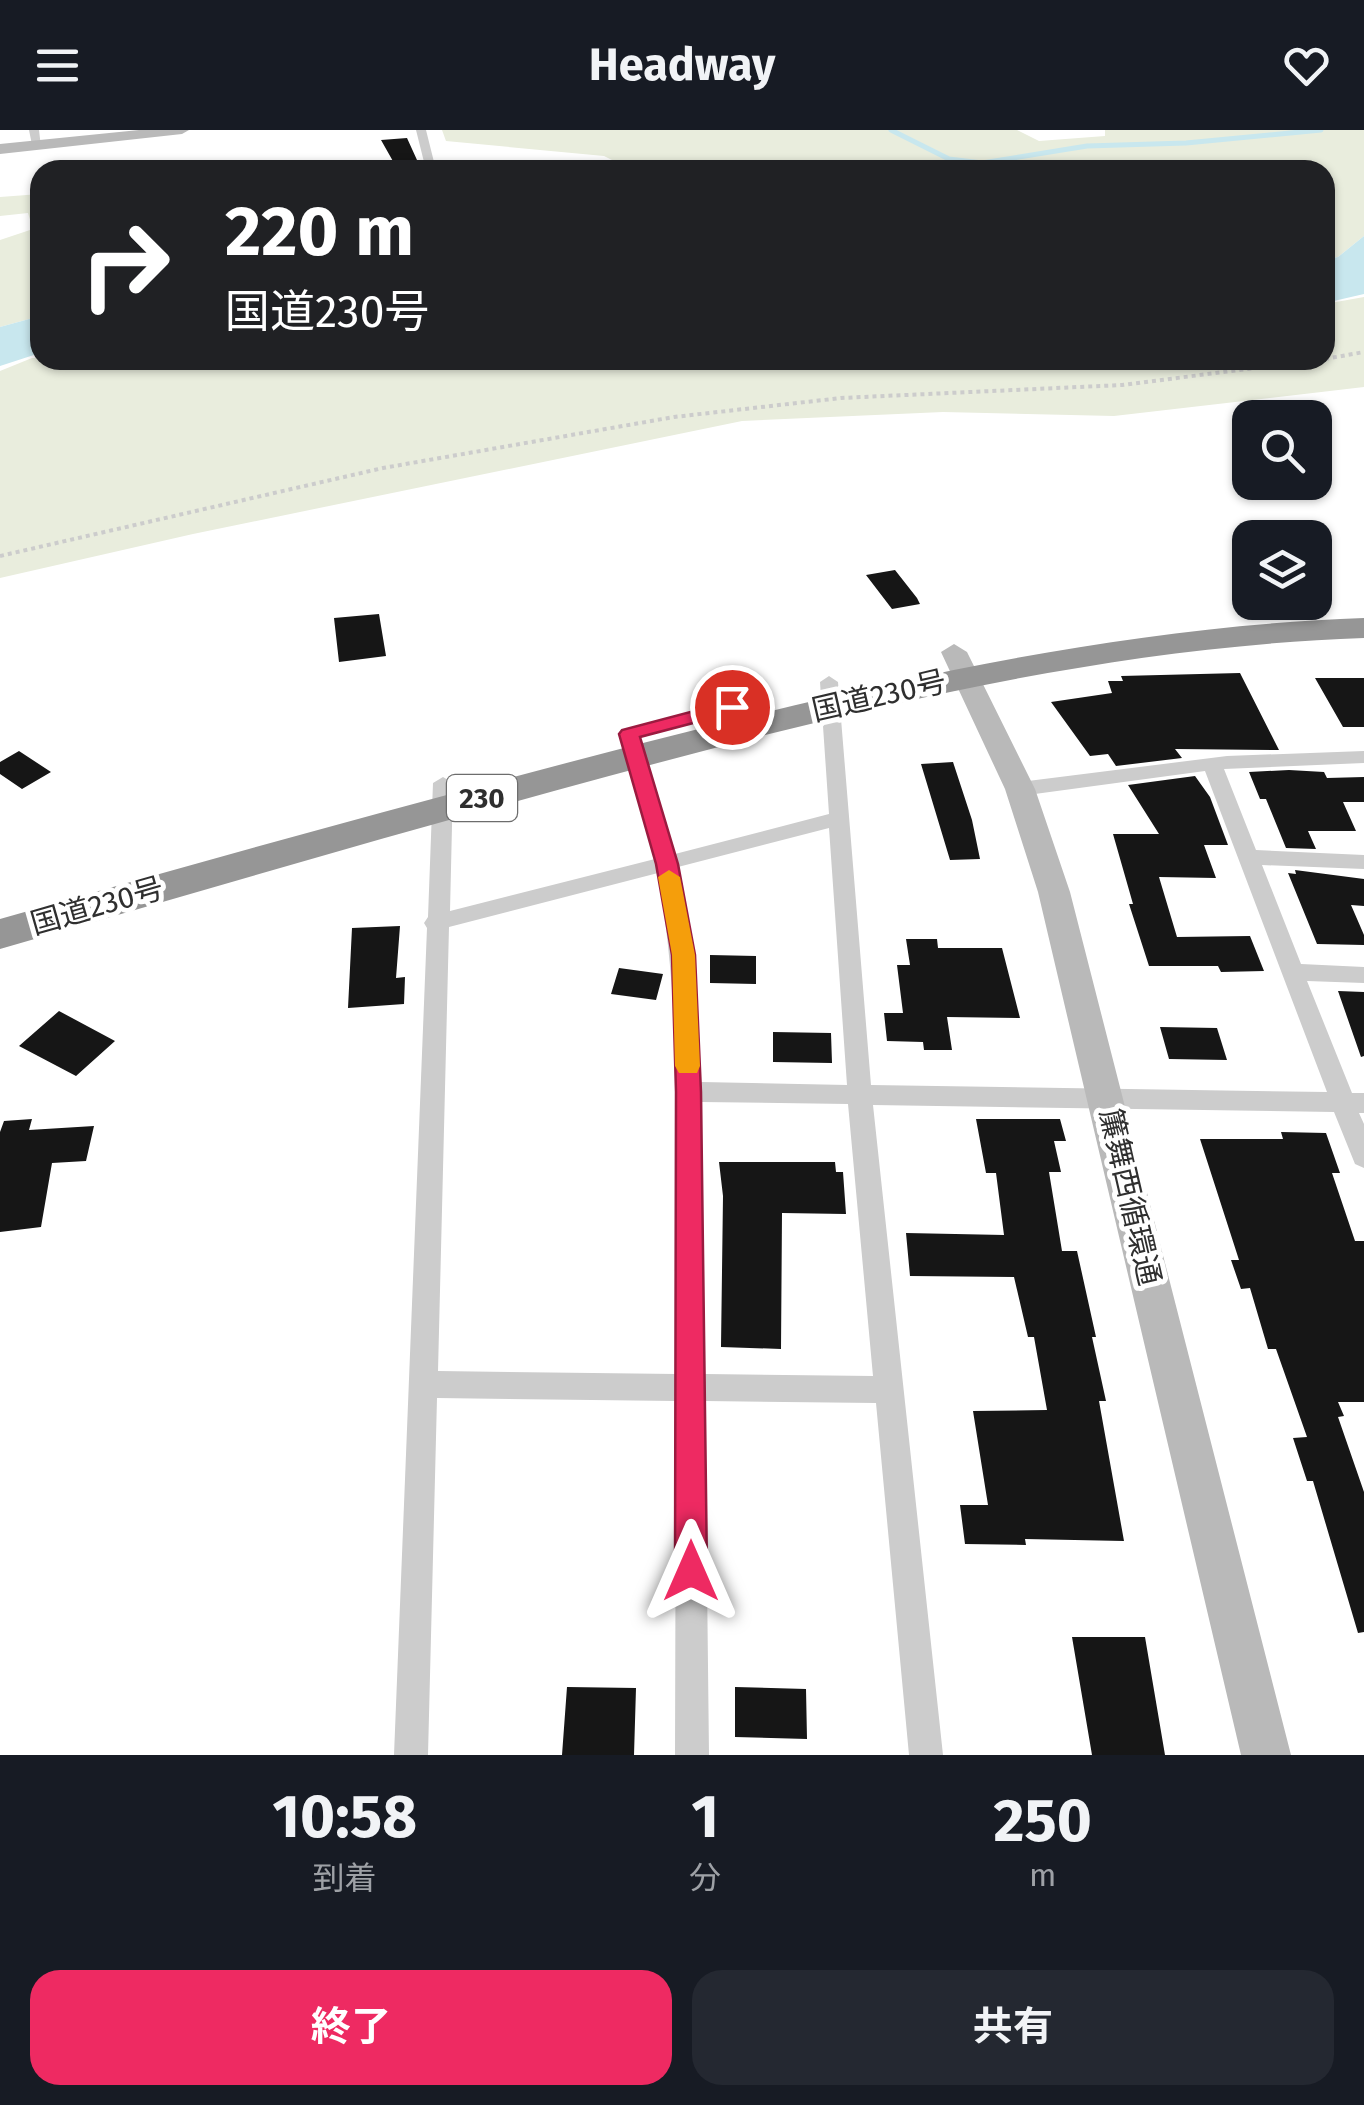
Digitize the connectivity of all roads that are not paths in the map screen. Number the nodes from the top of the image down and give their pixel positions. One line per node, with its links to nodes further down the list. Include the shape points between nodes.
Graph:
1 (182, 130): 3 (street)
2 (421, 130): 5 (street)
3 (36, 137): 4 (street)
4 (0, 148)
5 (429, 160)
6 (1364, 607): 8 (highway, 国道230号 / 230, via 1127,626)
7 (1364, 628): 8 (highway, 国道230号 / 230)
8 (961, 664): 9 (highway, 国道230号 / 230); 13 (street, 簾舞西循環通)
9 (831, 694): 10 (highway, 国道230号 / 230); 15 (street)
10 (632, 745): 14 (highway, 国道230号 / 230); 18 (street)
11 (1364, 757): 12 (street)
12 (1212, 764): 13 (street); 16 (street)
13 (1020, 789): 26 (street, 簾舞西循環通, via 1054,892)
14 (442, 796): 19 (highway, 国道230号 / 230); 20 (street); 21 (highway, 国道230号 / 230)
15 (840, 818): 18 (street); 25 (street)
16 (1250, 857): 17 (street); 22 (street)
17 (1364, 862)
18 (667, 864): 20 (street); 24 (street, via 684,955)
19 (0, 904)
20 (435, 923): 29 (street)
21 (0, 934)
22 (1296, 972): 23 (street); 27 (street)
23 (1364, 975)
24 (689, 1092): 25 (street); 30 (street)
25 (860, 1097): 26 (street); 31 (street)
26 (1106, 1099): 27 (street); 35 (street, 簾舞西循環通)
27 (1353, 1103): 28 (street)
28 (1364, 1156)
29 (422, 1384): 30 (street); 32 (street)
30 (690, 1388): 31 (street); 33 (street)
31 (890, 1390): 34 (street)
32 (411, 1755)
33 (692, 1755)
34 (926, 1755)
35 (1266, 1755)

